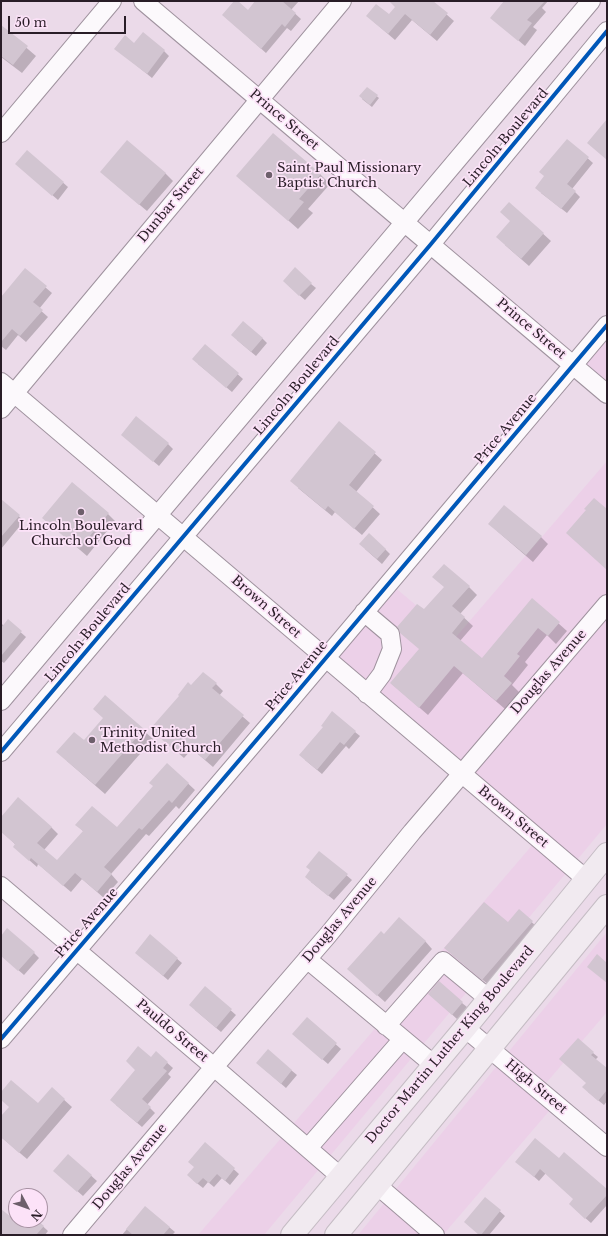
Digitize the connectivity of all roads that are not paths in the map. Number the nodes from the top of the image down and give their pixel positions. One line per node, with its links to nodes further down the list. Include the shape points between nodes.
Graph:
1 (112, 1): 7 (street)
2 (143, 1): 6 (street, Prince Street)
3 (342, 1): 6 (street, Dunbar Street)
4 (591, 1): 8 (street, Lincoln Boulevard)
5 (607, 31): 9 (street, Lincoln Boulevard)
6 (259, 99): 8 (street, Prince Street); 12 (street, Dunbar Street)
7 (1, 133)
8 (405, 222): 9 (street, Prince Street); 15 (street, Lincoln Boulevard)
9 (431, 244): 11 (street, Prince Street); 16 (street, Lincoln Boulevard)
10 (607, 325): 11 (street, Price Avenue)
11 (573, 365): 13 (street, Prince Street); 18 (street, Price Avenue)
12 (8, 387): 14 (street, Dunbar Street); 15 (street, Brown Street)
13 (607, 394)
14 (1, 409)
15 (158, 514): 16 (street, Brown Street); 21 (street, Lincoln Boulevard)
16 (184, 536): 19 (street, Brown Street); 22 (street, Lincoln Boulevard)
17 (607, 604): 23 (street, Douglas Avenue)
18 (364, 612): 19 (street, Price Avenue); 20 (street, via 390,634 392,649 382,674)
19 (325, 658): 20 (street, Brown Street); 28 (street, Price Avenue)
20 (367, 694): 23 (street, Brown Street)
21 (1, 701)
22 (1, 752)
23 (461, 774): 25 (street, Brown Street); 29 (street, Douglas Avenue)
24 (607, 854): 25 (main road, Doctor Martin Luther King Boulevard)
25 (586, 879): 30 (main road, Doctor Martin Luther King Boulevard)
26 (1, 886): 28 (street, Pauldo Street)
27 (607, 906): 35 (main road)
28 (76, 951): 33 (street, Price Avenue); 37 (street, Pauldo Street)
29 (307, 959): 31 (street); 37 (street, Douglas Avenue)
30 (488, 999): 31 (street, via 443,961); 32 (main road, Doctor Martin Luther King Boulevard)
31 (386, 1026): 34 (street)
32 (465, 1028): 35 (street, High Street); 36 (main road, Doctor Martin Luther King Boulevard)
33 (1, 1039)
34 (402, 1040): 36 (street); 39 (street)
35 (490, 1049): 38 (street, High Street); 41 (main road)
36 (434, 1066): 40 (main road, Doctor Martin Luther King Boulevard)
37 (214, 1067): 39 (street, Pauldo Street); 43 (street, Douglas Avenue)
38 (607, 1147)
39 (308, 1148): 40 (street, Pauldo Street)
40 (341, 1177): 42 (main road, Doctor Martin Luther King Boulevard)
41 (378, 1186): 46 (main road); 47 (street)
42 (319, 1203): 44 (main road, Doctor Martin Luther King Boulevard); 45 (main road)
43 (72, 1235)
44 (292, 1235)
45 (308, 1235)
46 (336, 1235)
47 (435, 1235)

